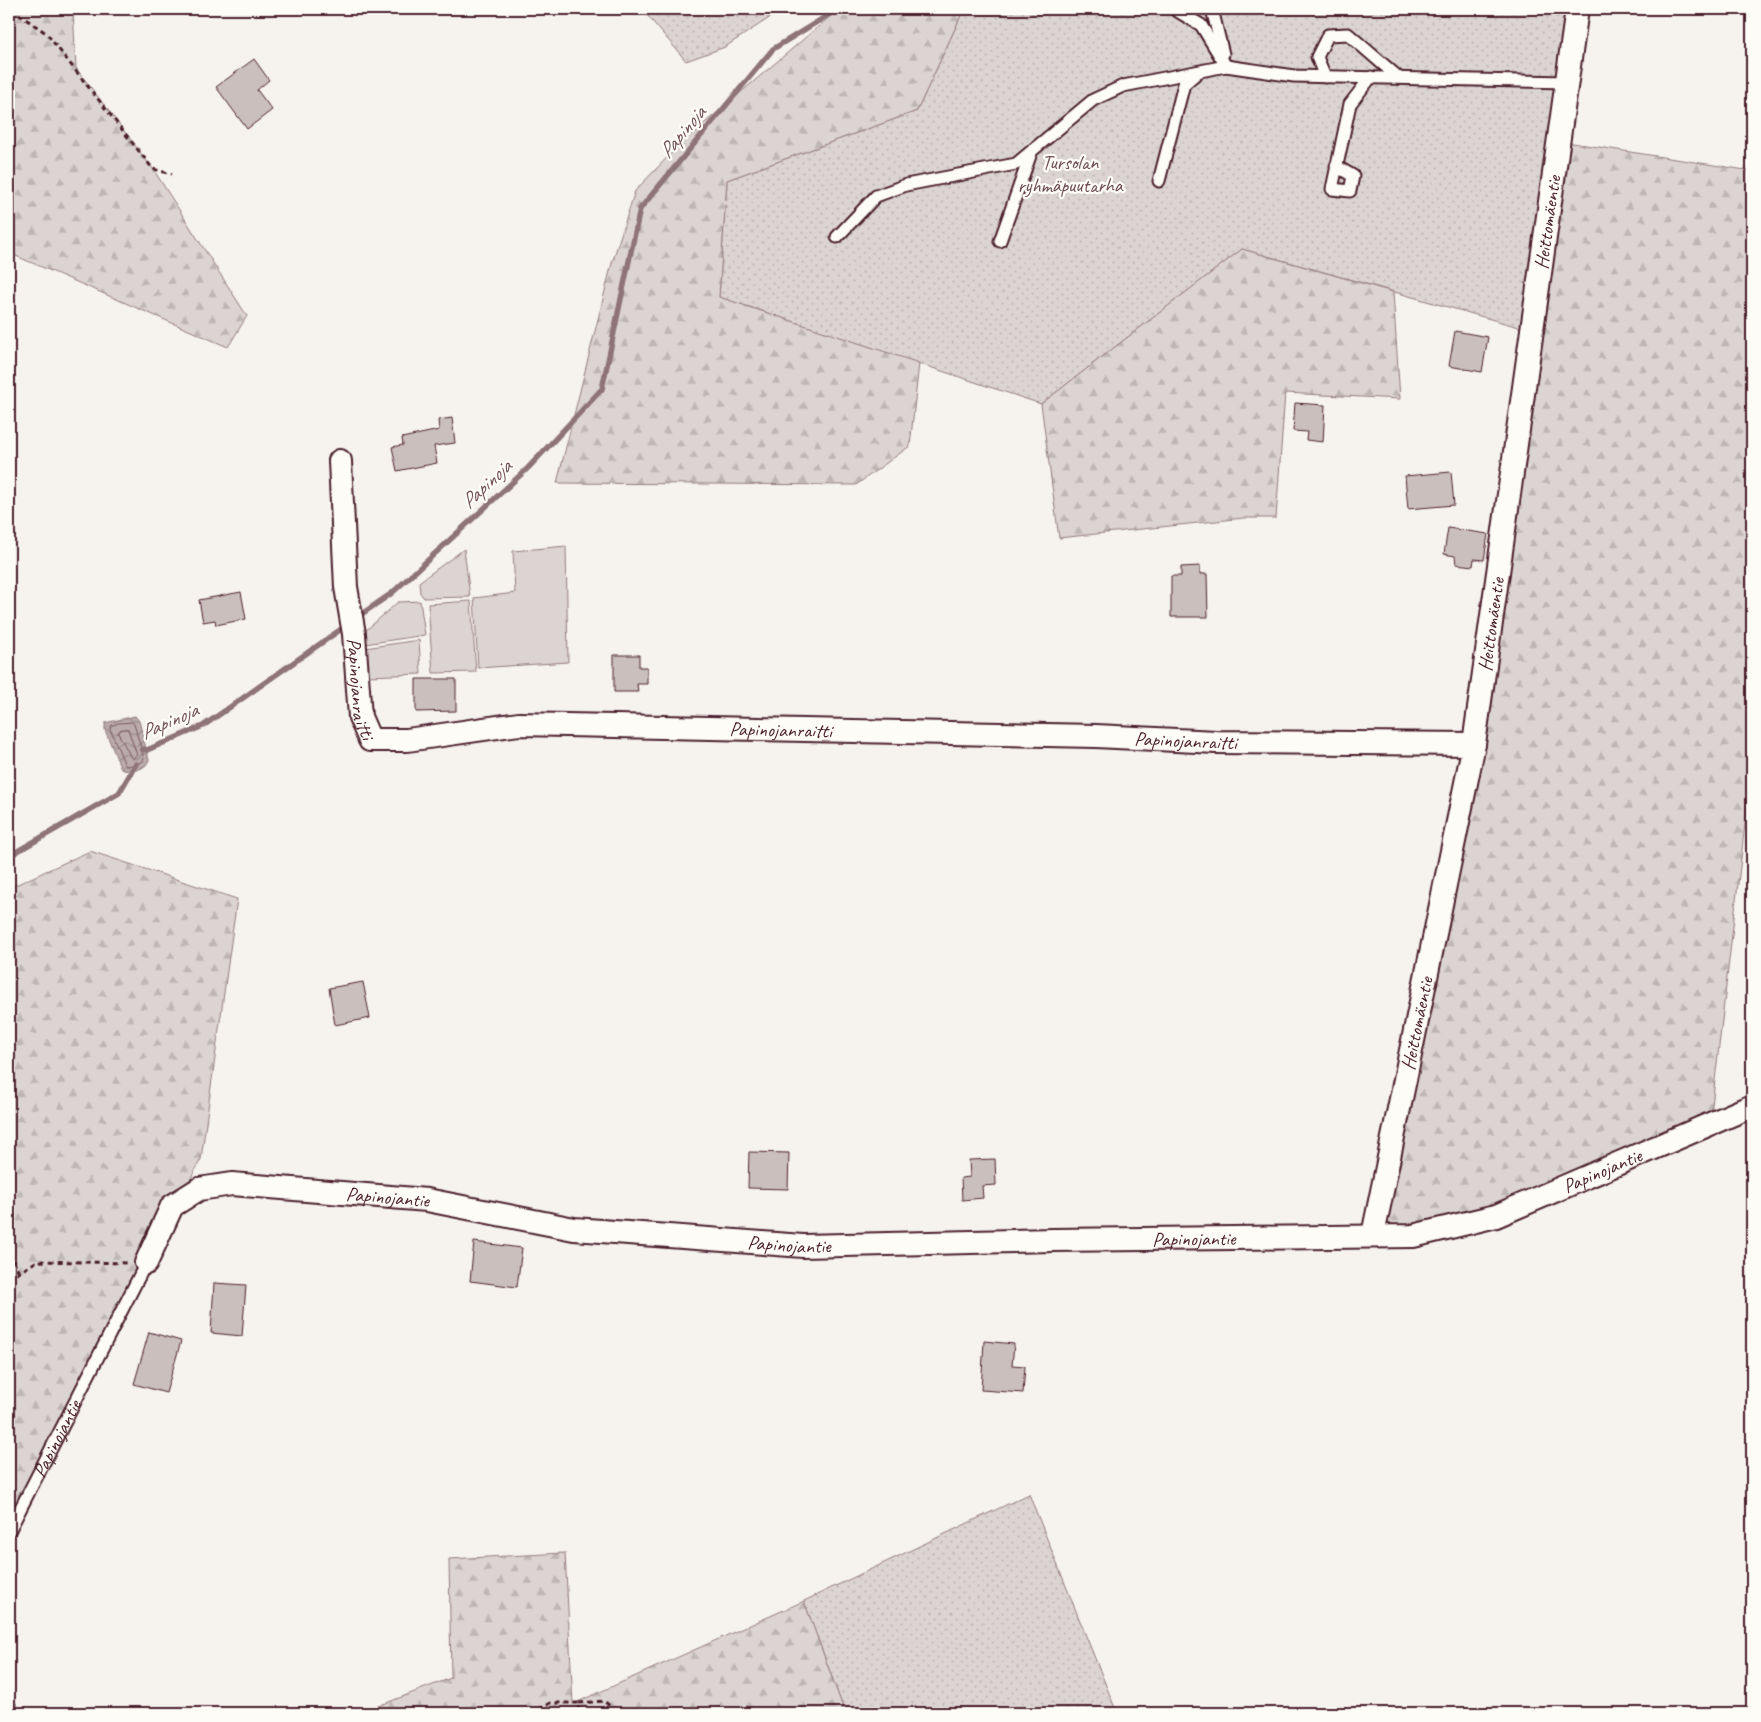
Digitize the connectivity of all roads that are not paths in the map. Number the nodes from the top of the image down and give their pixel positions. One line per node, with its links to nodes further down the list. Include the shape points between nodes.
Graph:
1 (1174, 9): 4 (lane, via 1201,24)
2 (1212, 9): 4 (lane)
3 (1577, 9): 9 (street, Heittomäentie)
4 (1226, 66): 5 (lane); 6 (lane)
5 (1200, 71): 10 (lane, via 1123,86 1093,100); 12 (lane, via 1184,84)
6 (1325, 77): 7 (lane); 8 (lane, via 1317,57 1328,35 1348,34)
7 (1371, 78): 8 (lane); 11 (lane, via 1350,104)
8 (1399, 78): 9 (lane)
9 (1568, 82): 16 (street, Heittomäentie)
10 (1031, 152): 13 (lane, via 1016,164 906,184 876,196); 14 (lane)
11 (1336, 166)
12 (1159, 181)
13 (837, 237)
14 (1000, 241)
15 (340, 461): 16 (street, Papinojanraitti, via 346,587 354,634 360,717 370,740 407,740 519,724 1096,736 1216,742)
16 (1474, 744): 18 (street, Heittomäentie)
17 (1752, 1106): 18 (street, Papinojantie, via 1496,1216 1413,1236)
18 (1374, 1235): 19 (street, Papinojantie, via 803,1246 574,1229 427,1200 232,1184 199,1189 172,1206)
19 (146, 1263): 20 (lane, Papinojantie)
20 (9, 1531)
21 (9, 1706): 22 (lane)
22 (11, 1713)

